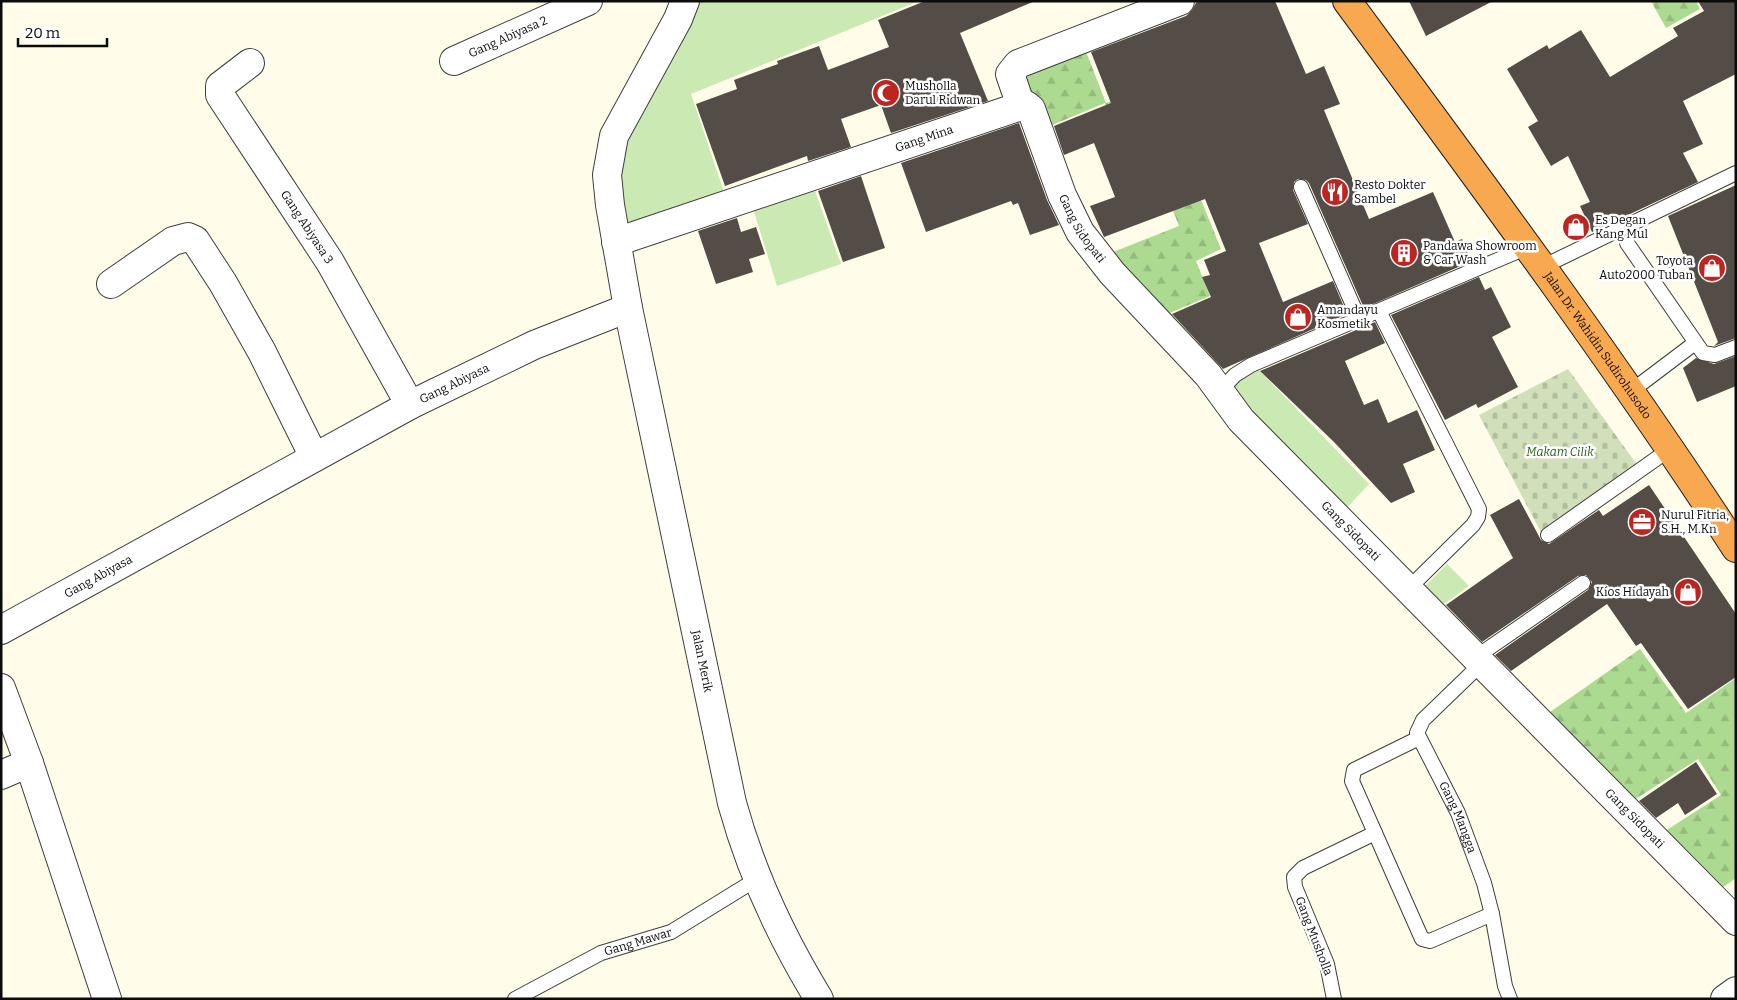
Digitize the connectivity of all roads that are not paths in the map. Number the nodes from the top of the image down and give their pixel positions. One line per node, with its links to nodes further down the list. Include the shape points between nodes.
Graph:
1 (588, 1): 5 (street, Gang Abiyasa 2)
2 (685, 1): 10 (street, via 620,123 610,149 607,175)
3 (1180, 1): 7 (street, via 1018,64 1010,74)
4 (1347, 1): 12 (highway, Jalan Dr. Wahidin Sudirohusodo)
5 (454, 61)
6 (250, 62): 21 (street, Gang Abiyasa 3, via 220,86 220,95 330,262)
7 (1021, 106): 10 (street, Gang Mina); 19 (street, Gang Sidopati, via 1031,109 1070,214 1089,244)
8 (1736, 173): 12 (lane)
9 (1301, 186): 16 (lane)
10 (616, 242): 14 (street)
11 (1626, 243): 17 (lane)
12 (1535, 257): 15 (lane); 20 (highway, Jalan Dr. Wahidin Sudirohusodo)
13 (111, 284): 23 (street, via 173,241 188,237 195,240 262,352)
14 (628, 308): 21 (street, Gang Abiyasa, via 534,345); 35 (street, Jalan Merik, via 732,803)
15 (1379, 311): 16 (lane); 27 (lane, via 1479,509 1473,525)
16 (1359, 319): 19 (lane, via 1251,365)
17 (1695, 343): 18 (lane, via 1710,356); 20 (lane)
18 (1736, 347)
19 (1220, 390): 27 (street, Gang Sidopati, via 1241,420)
20 (1630, 392): 22 (highway, Jalan Dr. Wahidin Sudirohusodo)
21 (410, 405): 23 (street, Gang Abiyasa)
22 (1670, 449): 24 (lane); 25 (highway, Jalan Dr. Wahidin Sudirohusodo)
23 (314, 457): 28 (street, Gang Abiyasa)
24 (1548, 534)
25 (1736, 548)
26 (1583, 583): 29 (lane)
27 (1407, 590): 29 (street, Gang Sidopati)
28 (1, 630)
29 (1479, 660): 31 (lane, via 1419,724); 37 (street, Gang Sidopati)
30 (1, 688): 32 (street)
31 (1419, 738): 34 (lane, via 1352,773 1352,781); 36 (lane, Gang Mangga, via 1458,812)
32 (29, 763): 33 (street); 40 (street)
33 (1, 775)
34 (1375, 833): 36 (lane, via 1424,940 1430,941); 42 (lane, Gang Musholla, via 1303,868 1294,877 1294,887 1327,964)
35 (757, 879): 39 (street, Jalan Merik); 41 (lane, Gang Mawar, via 671,932 601,953)
36 (1492, 914): 43 (lane, Gang Mangga)
37 (1736, 921)
38 (1736, 991): 44 (street)
39 (815, 997)
40 (107, 999)
41 (515, 999)
42 (1334, 999)
43 (1510, 999)
44 (1725, 999)

